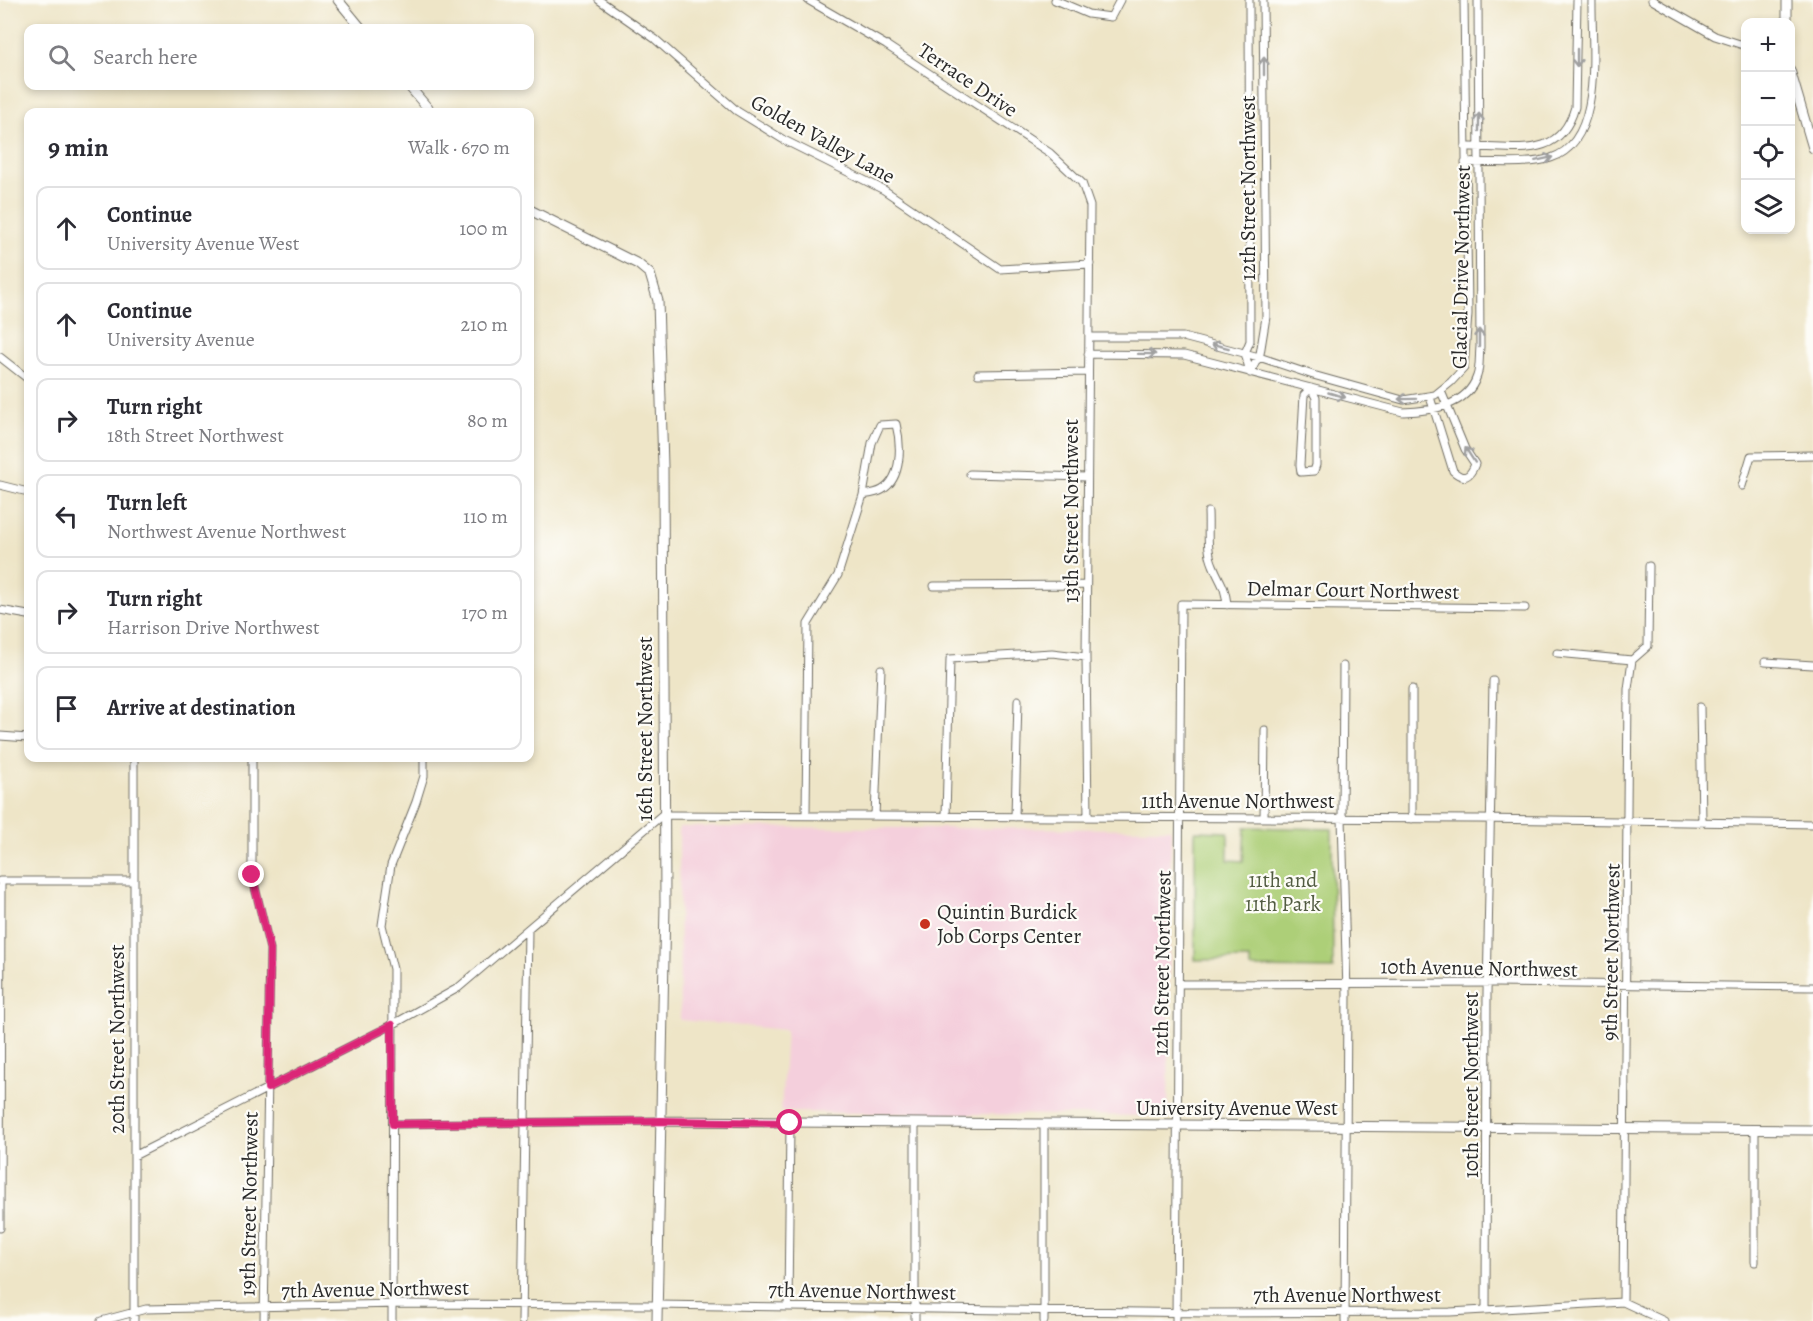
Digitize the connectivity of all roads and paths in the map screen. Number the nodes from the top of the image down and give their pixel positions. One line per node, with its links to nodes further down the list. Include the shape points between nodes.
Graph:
1 (338, 0): 16 (street)
2 (599, 0): 28 (street, Golden Valley Lane, via 655,39 737,111 784,140 884,190 1000,269)
3 (808, 0): 26 (street, Terrace Drive, via 886,45 1050,153 1083,183)
4 (1055, 0): 5 (street, via 1088,14 1111,16)
5 (1120, 0)
6 (1249, 0): 30 (street, via 1250,341)
7 (1263, 0): 33 (street, 12th Street Northwest, one-way to 7, via 1266,317)
8 (1464, 0): 22 (street)
9 (1478, 0): 21 (street, Glacial Drive Northwest, one-way to 9)
10 (1577, 0): 21 (street, one-way to 21, via 1575,107 1562,134 1551,144 1534,148)
11 (1592, 0): 24 (street, one-way to 11, via 1554,157 1572,145 1586,126 1590,108)
12 (1652, 0): 14 (street)
13 (1787, 0): 15 (street)
14 (1660, 3): 17 (street, via 1715,36)
15 (1787, 18)
16 (358, 24)
17 (1741, 44)
18 (1792, 72): 23 (street)
19 (412, 90): 20 (street)
20 (428, 108)
21 (1479, 146): 22 (street); 24 (street, Glacial Drive Northwest)
22 (1465, 147): 25 (street)
23 (1813, 148)
24 (1479, 162): 25 (street); 42 (street, Glacial Drive Northwest, one-way to 24, via 1461,398 1477,376)
25 (1465, 163): 40 (street, via 1468,314 1464,368)
26 (1090, 206): 28 (street, 13th Street Northwest)
27 (534, 212): 77 (street, 16th Street Northwest, via 638,264 650,274 658,301 663,467)
28 (1090, 264): 29 (street, 13th Street Northwest)
29 (1089, 337): 30 (street, one-way to 29, via 1183,337); 31 (street, 13th Street Northwest)
30 (1245, 353): 33 (street); 35 (street)
31 (1088, 354): 34 (street, 13th Street Northwest); 35 (street, Glacial Drive Northwest, one-way to 35, via 1184,355)
32 (0, 357): 38 (street)
33 (1259, 357): 35 (street, 12th Street Northwest); 37 (street)
34 (1088, 372): 36 (street); 46 (street, 13th Street Northwest)
35 (1250, 373): 39 (street, Glacial Drive Northwest)
36 (978, 374)
37 (1313, 375): 39 (street); 41 (street, one-way to 37, via 1403,400)
38 (24, 376)
39 (1311, 388): 39 (street, via 1304,395 1300,465 1300,472 1307,473 1314,471 1316,465 1317,398); 43 (street, Glacial Drive Northwest, one-way to 43, via 1403,412)
40 (1441, 391): 41 (street); 42 (street)
41 (1430, 397): 43 (street)
42 (1447, 405): 43 (street, Glacial Drive Northwest); 43 (street, one-way to 42, via 1453,471 1460,477 1471,475 1475,464)
43 (1433, 411)
44 (1813, 455): 48 (street, via 1751,456)
45 (969, 474): 46 (street)
46 (1087, 477): 53 (street, 13th Street Northwest)
47 (0, 485): 49 (street)
48 (1743, 486)
49 (24, 491)
50 (863, 495): 50 (street, via 872,442 880,425 896,424 902,445 892,480 882,490); 78 (street, via 838,575 808,624)
51 (1209, 512): 56 (street, via 1210,551 1224,584)
52 (1649, 566): 62 (street, 9th Street Northwest, via 1648,646)
53 (1086, 585): 54 (street); 61 (street, 13th Street Northwest)
54 (934, 586)
55 (1181, 604): 56 (street, Delmar Court Northwest); 83 (street, 12th Street Northwest)
56 (1227, 605): 57 (street, Delmar Court Northwest)
57 (1525, 608)
58 (0, 610): 59 (street)
59 (24, 614)
60 (1557, 654): 62 (street)
61 (1086, 657): 80 (street, via 1052,654 950,659); 82 (street, 13th Street Northwest)
62 (1632, 660): 88 (street, 9th Street Northwest, via 1628,689)
63 (1765, 662): 64 (street)
64 (1813, 665)
65 (1343, 666): 85 (street)
66 (881, 669): 79 (street)
67 (1493, 681): 87 (street, 10th Street Northwest)
68 (1412, 689): 86 (street)
69 (1018, 700): 81 (street)
70 (1700, 707): 89 (street)
71 (1264, 730): 84 (street)
72 (0, 736): 73 (street)
73 (24, 738)
74 (134, 762): 92 (street, 20th Street Northwest)
75 (252, 762): 100 (street, 19th Street Northwest, via 252,875 270,949)
76 (424, 762): 99 (street, via 416,802 391,865 382,925 393,969)
77 (662, 815): 78 (street, 11th Avenue Northwest); 93 (street); 101 (street, 16th Street Northwest, via 665,904)
78 (806, 815): 79 (street, 11th Avenue Northwest)
79 (875, 816): 80 (street, 11th Avenue Northwest)
80 (946, 817): 81 (street, 11th Avenue Northwest)
81 (1016, 817): 82 (street, 11th Avenue Northwest)
82 (1088, 817): 83 (street, 11th Avenue Northwest)
83 (1180, 817): 84 (street, 11th Avenue Northwest); 96 (street, 12th Street Northwest)
84 (1264, 818): 85 (street, 11th Avenue Northwest)
85 (1342, 818): 86 (street, 11th Avenue Northwest); 94 (street)
86 (1412, 819): 87 (street, 11th Avenue Northwest)
87 (1490, 819): 88 (street, 11th Avenue Northwest); 95 (street, 10th Street Northwest)
88 (1628, 821): 89 (street, 11th Avenue Northwest); 97 (street, 9th Street Northwest)
89 (1702, 821): 90 (street, 11th Avenue Northwest)
90 (1813, 824)
91 (0, 881): 92 (street); 114 (street)
92 (133, 881): 113 (street, 20th Street Northwest)
93 (528, 929): 99 (street, via 458,988); 102 (street)
94 (1346, 982): 95 (street, 10th Avenue Northwest); 96 (street, 10th Avenue Northwest); 108 (street)
95 (1488, 983): 97 (street, 10th Avenue Northwest); 109 (street, 10th Street Northwest)
96 (1180, 984): 107 (street, 12th Street Northwest)
97 (1627, 987): 98 (street, 10th Avenue Northwest); 110 (street, 9th Street Northwest)
98 (1813, 987)
99 (392, 1025): 100 (street); 104 (street)
100 (268, 1088): 113 (street); 121 (street, 19th Street Northwest)
101 (661, 1121): 102 (street); 103 (street, University Avenue West); 119 (street, 16th Street Northwest)
102 (523, 1122): 104 (street); 118 (street)
103 (790, 1123): 105 (street, University Avenue West); 122 (street)
104 (393, 1124): 120 (street)
105 (915, 1124): 106 (street, University Avenue West); 123 (street)
106 (1044, 1125): 107 (street, University Avenue West); 124 (street)
107 (1176, 1126): 108 (street, University Avenue West); 128 (street, 12th Street Northwest)
108 (1346, 1127): 109 (street, University Avenue West); 125 (street)
109 (1487, 1128): 110 (street, University Avenue West); 126 (street, 10th Street Northwest)
110 (1625, 1129): 111 (street, University Avenue West); 117 (street, 9th Street Northwest)
111 (1755, 1130): 112 (street, University Avenue West); 116 (street)
112 (1813, 1130)
113 (134, 1156): 127 (street, 20th Street Northwest)
114 (0, 1210): 115 (street)
115 (0, 1228)
116 (1755, 1262)
117 (1623, 1302): 126 (street, 7th Avenue Northwest); 139 (street)
118 (522, 1305): 119 (street, 7th Avenue Northwest); 120 (street, 7th Avenue Northwest); 133 (street)
119 (657, 1305): 122 (street, 7th Avenue Northwest); 134 (street, 16th Street Northwest)
120 (392, 1306): 121 (street, 7th Avenue Northwest); 132 (street)
121 (264, 1307): 127 (street, 7th Avenue Northwest); 131 (street, 19th Street Northwest)
122 (788, 1307): 123 (street, 7th Avenue Northwest)
123 (915, 1309): 124 (street, 7th Avenue Northwest); 135 (street)
124 (1044, 1310): 128 (street, 7th Avenue Northwest); 136 (street)
125 (1345, 1310): 126 (street, 7th Avenue Northwest); 128 (street, 7th Avenue Northwest); 138 (street)
126 (1486, 1310)
127 (134, 1311): 129 (street, 7th Avenue Northwest); 130 (street, 20th Street Northwest)
128 (1176, 1312): 137 (street, 12th Street Northwest)
129 (101, 1321)
130 (134, 1321)
131 (264, 1321)
132 (392, 1321)
133 (522, 1321)
134 (657, 1321)
135 (915, 1321)
136 (1044, 1321)
137 (1176, 1321)
138 (1345, 1321)
139 (1664, 1321)

